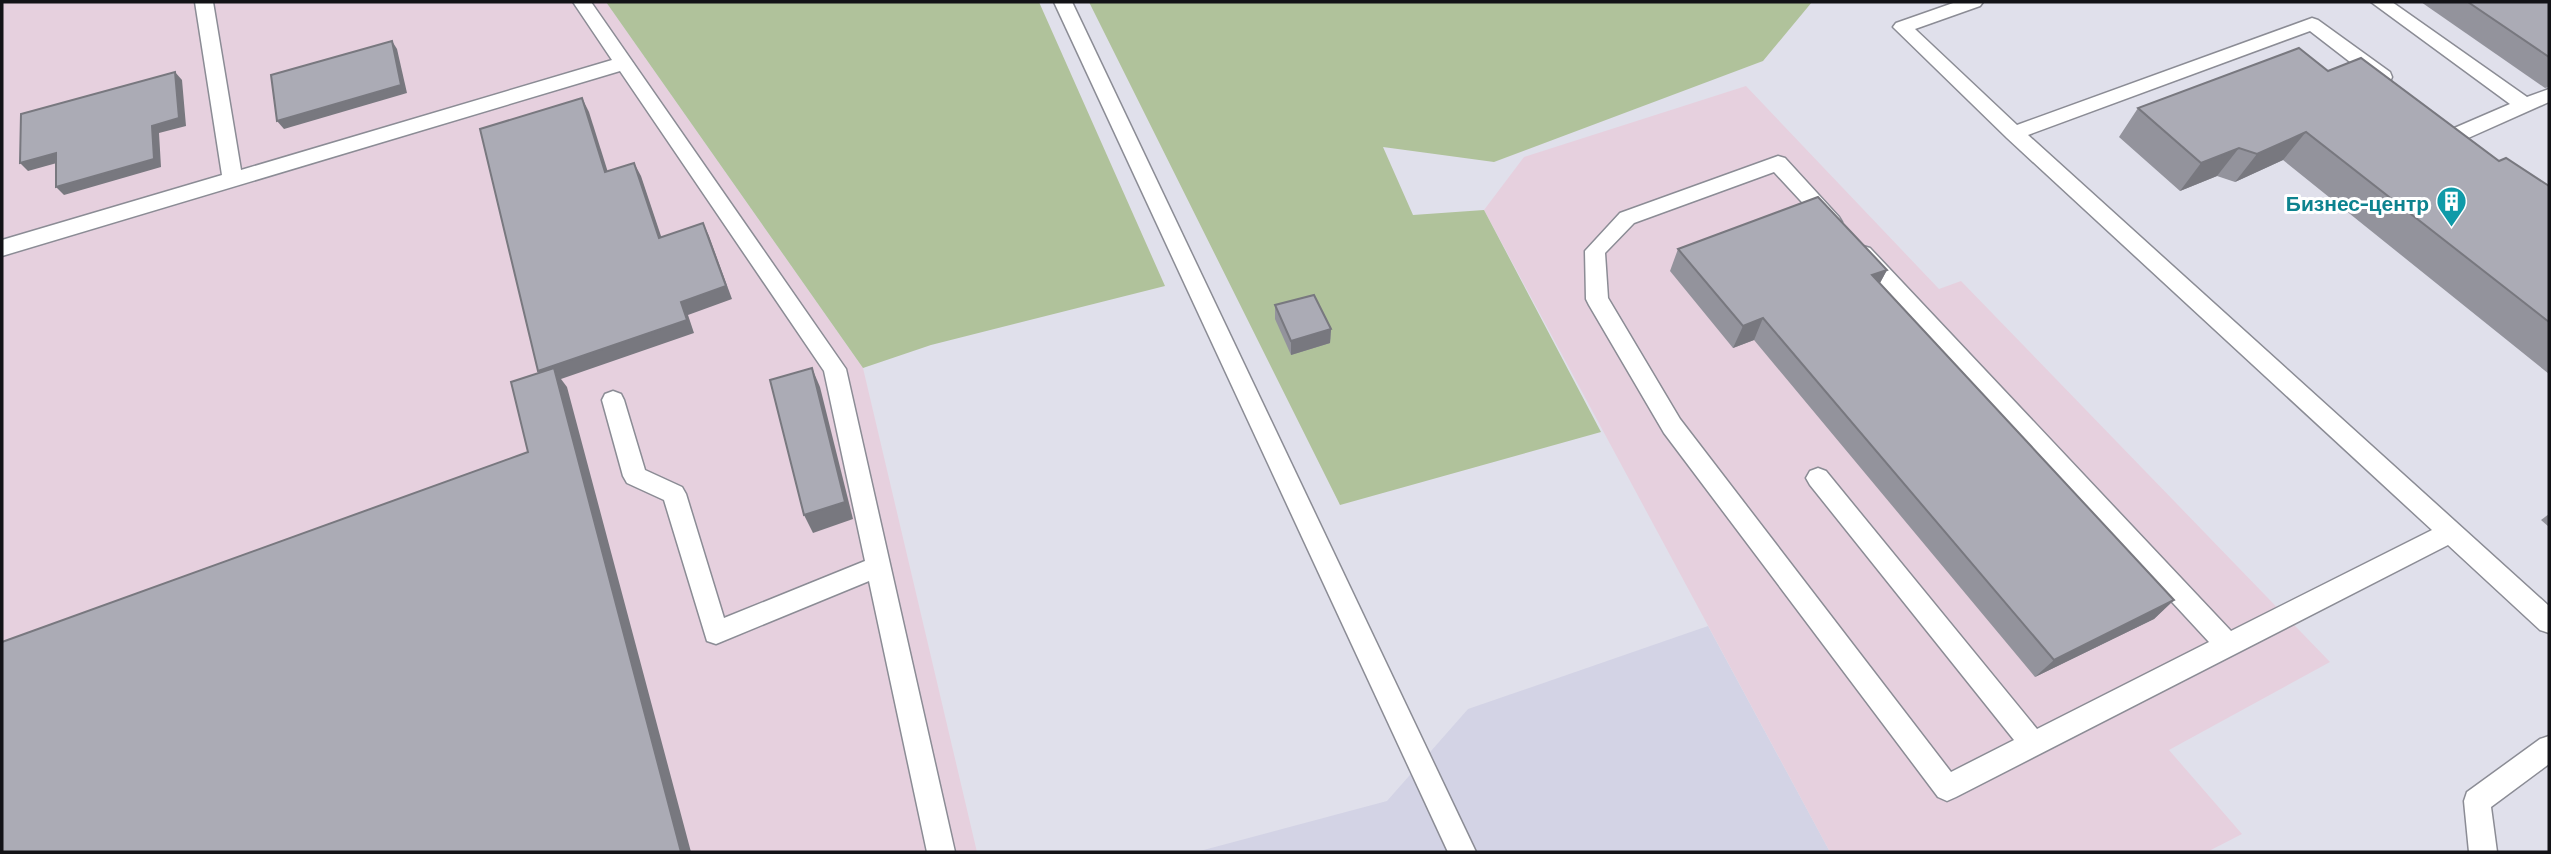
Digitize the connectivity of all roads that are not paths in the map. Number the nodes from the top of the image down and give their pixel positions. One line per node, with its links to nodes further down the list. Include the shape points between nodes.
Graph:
1 (204, 2): 12 (lane)
2 (582, 2): 6 (lane)
3 (1063, 2): 23 (lane)
4 (1974, 2): 10 (lane, via 1902,27)
5 (2380, 2): 9 (lane)
6 (624, 63): 12 (lane); 17 (lane, via 835,369)
7 (2396, 86): 10 (lane, via 2312,24)
8 (2549, 95): 9 (lane)
9 (2525, 105): 11 (lane, via 2454,130)
10 (2014, 133): 16 (lane)
11 (2479, 149)
12 (233, 179): 13 (lane)
13 (2, 248)
14 (613, 400): 17 (lane, via 635,476 674,494 716,633)
15 (1818, 478): 20 (lane)
16 (2451, 532): 18 (lane); 19 (lane)
17 (879, 566): 22 (lane)
18 (2549, 622)
19 (2228, 645): 20 (lane); 20 (lane, via 1778,163 1627,218 1595,251 1597,299 1672,426 1947,789)
20 (2034, 744)
21 (2549, 748): 24 (lane, via 2477,801)
22 (942, 852)
23 (1462, 852)
24 (2483, 852)

